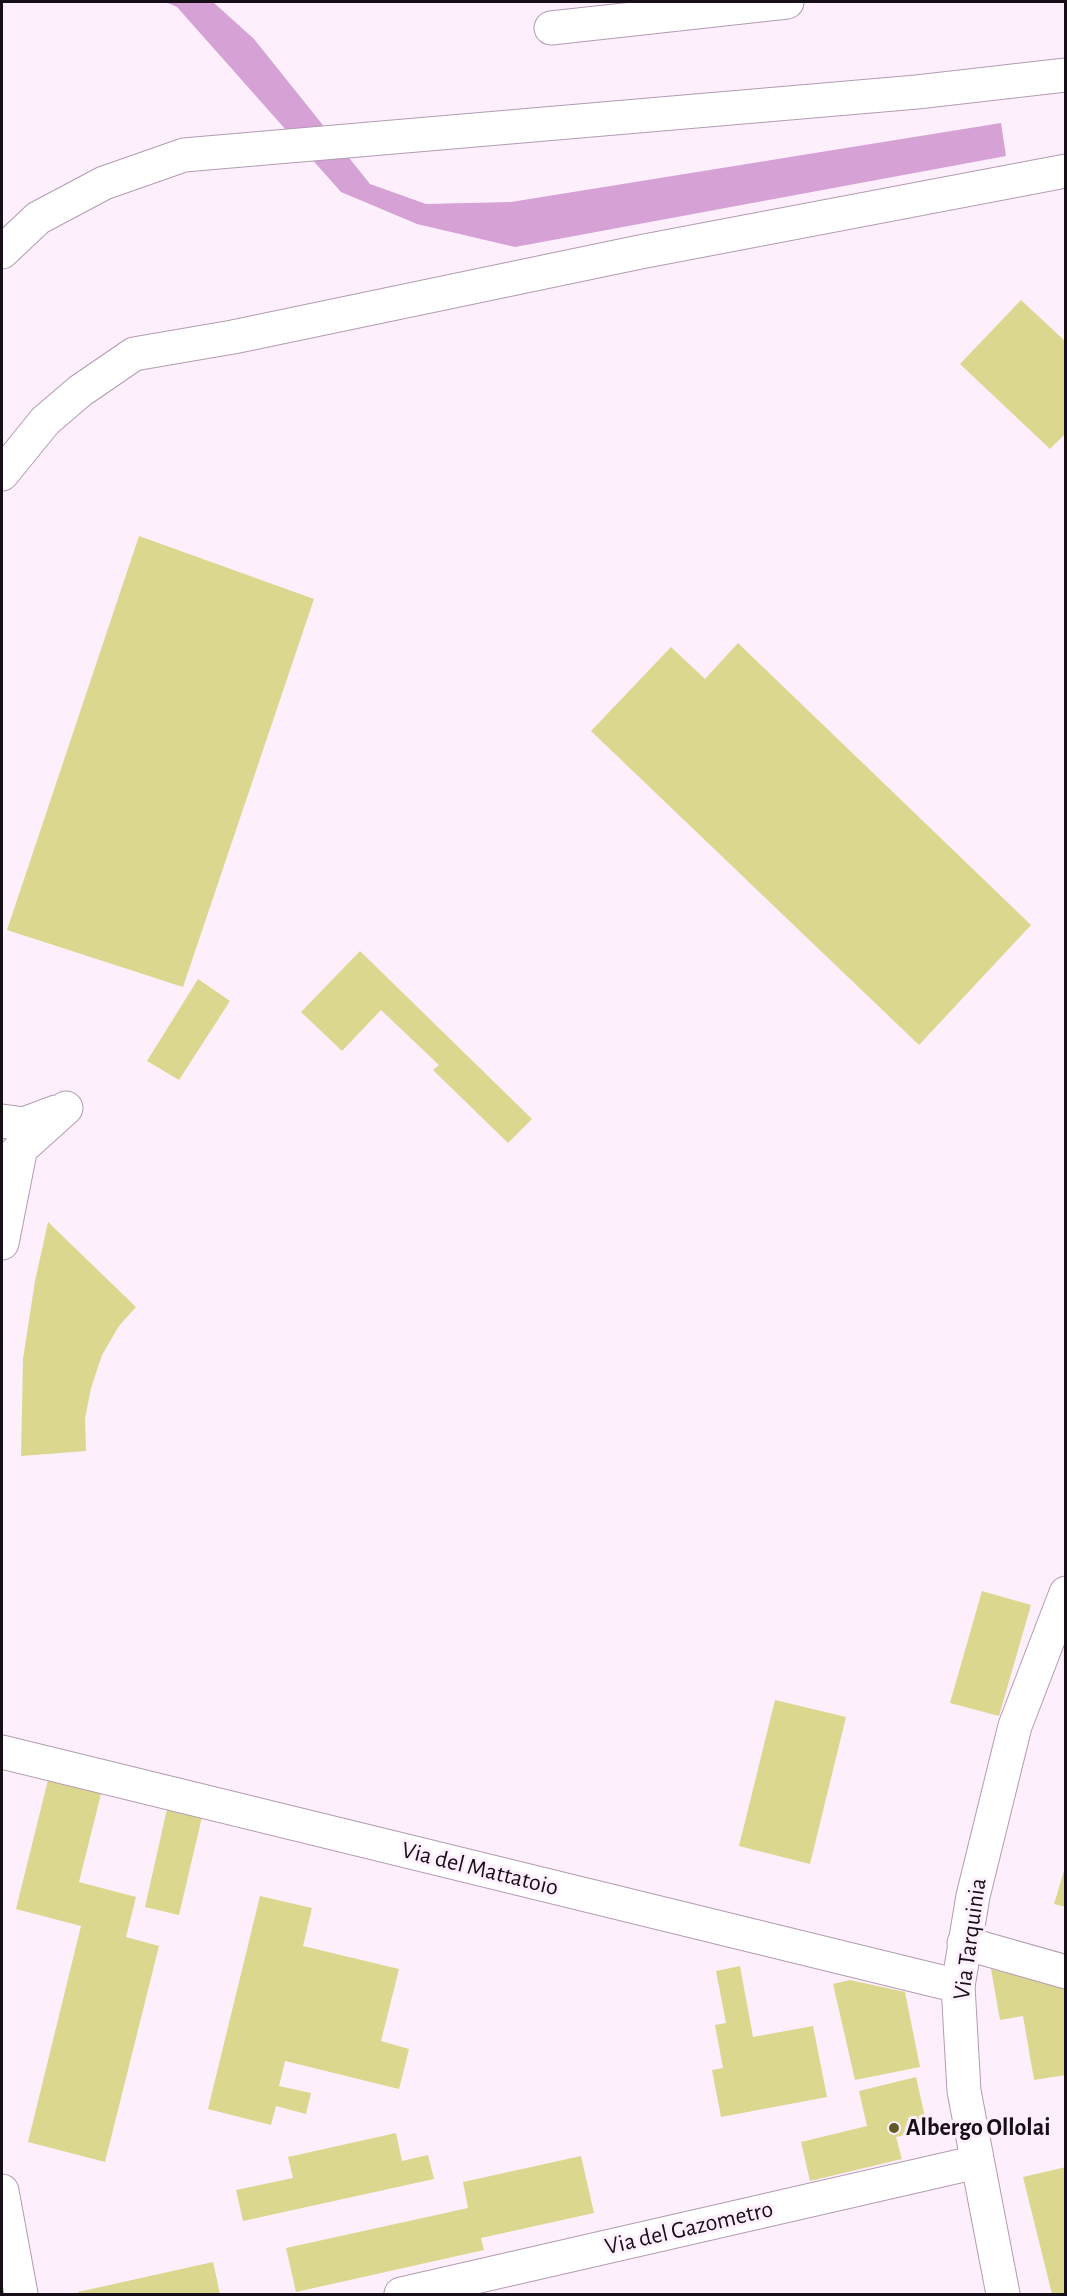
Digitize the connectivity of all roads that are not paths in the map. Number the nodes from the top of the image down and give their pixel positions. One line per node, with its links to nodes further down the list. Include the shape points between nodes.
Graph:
1 (787, 2): 2 (main road)
2 (551, 27)
3 (1065, 75): 5 (main road, via 917,92 184,155 104,183 38,218)
4 (1065, 171): 6 (main road, via 134,354 45,421)
5 (2, 252)
6 (2, 474)
7 (2, 1121): 8 (main road, via 24,1124 66,1108)
8 (11, 1157): 9 (main road)
9 (2, 1243)
10 (1065, 1593): 12 (main road, Via Tarquinia, via 1015,1726)
11 (2, 1752): 14 (main road, Via del Mattatoio)
12 (964, 1943): 13 (main road); 14 (main road, Via Tarquinia)
13 (1065, 1972)
14 (958, 1986): 15 (main road, Via Tarquinia, via 964,2091)
15 (977, 2162): 18 (main road, Via del Gazometro); 19 (main road, Via Tarquinia)
16 (2, 2191): 17 (main road)
17 (21, 2295)
18 (401, 2295)
19 (1003, 2295)

